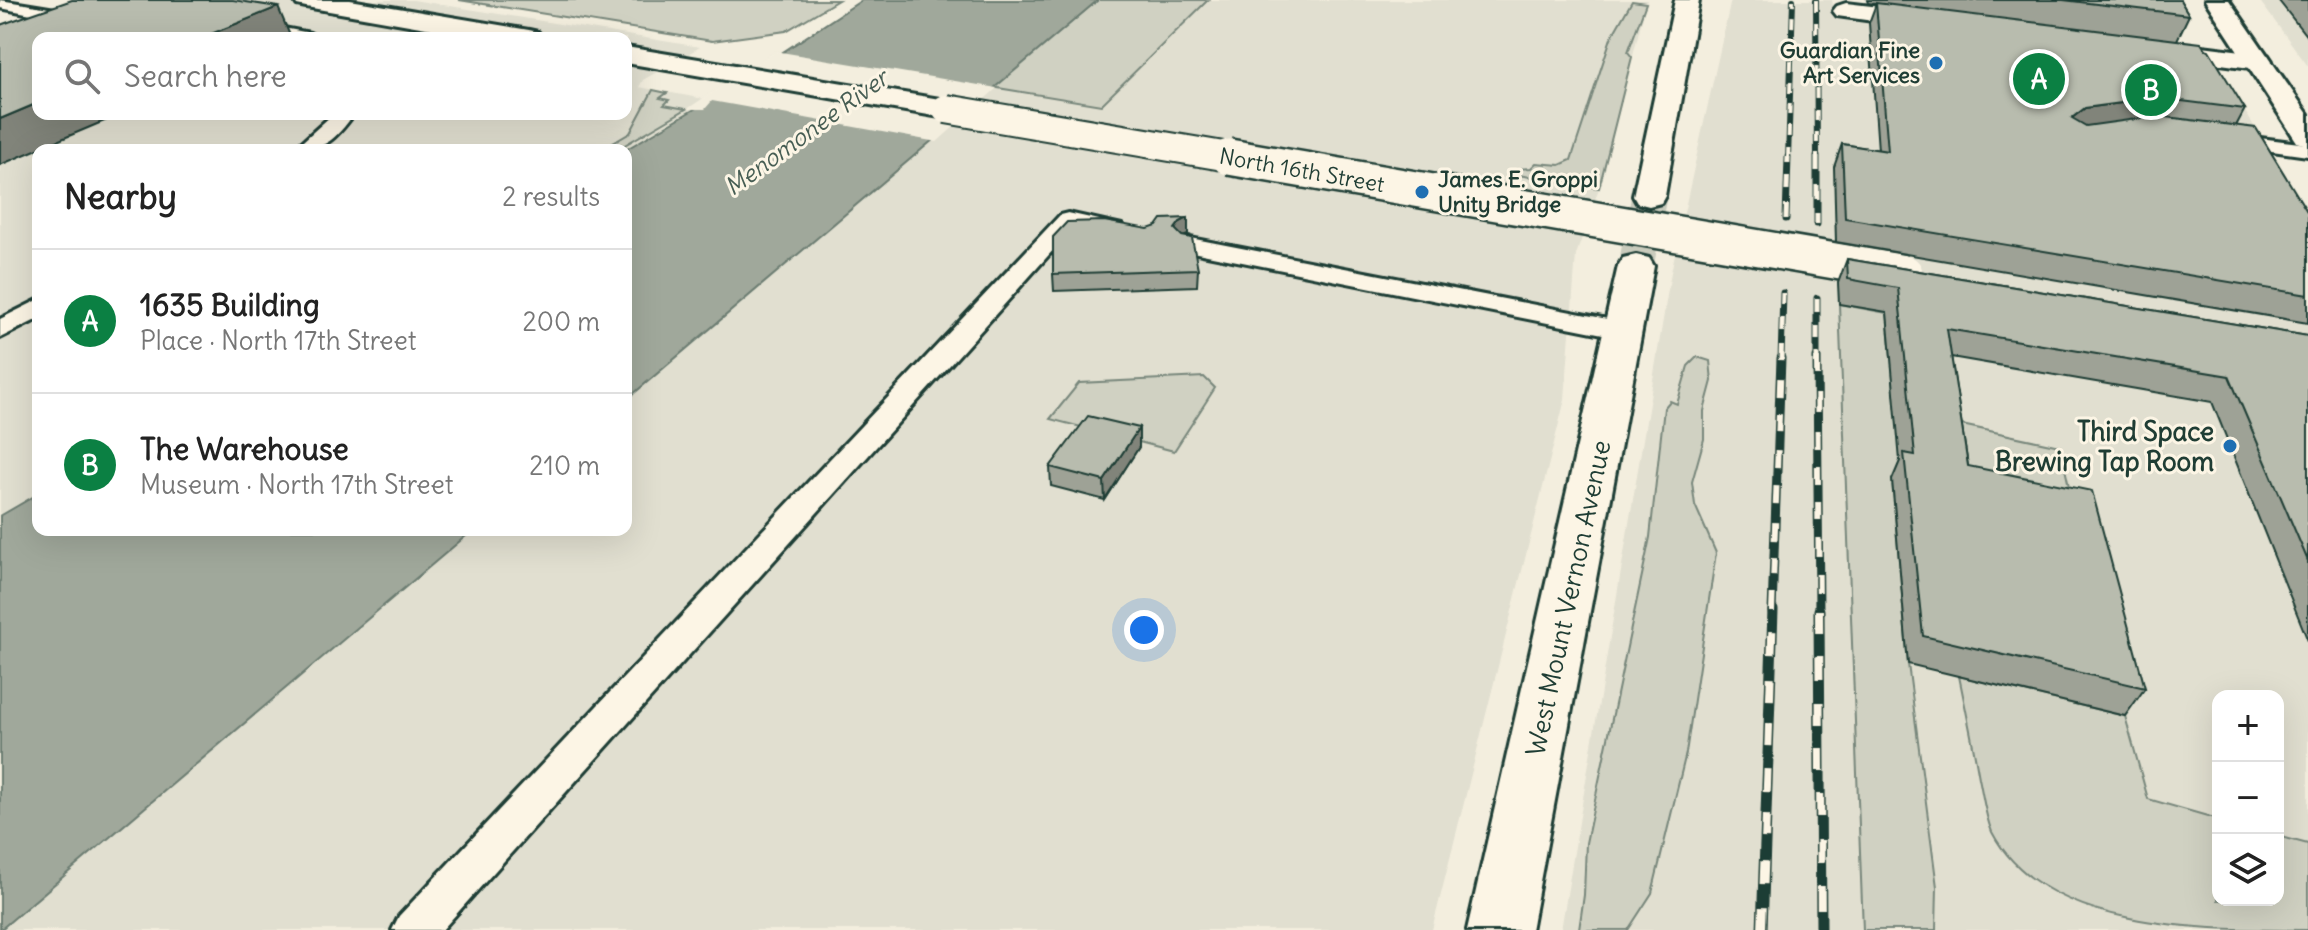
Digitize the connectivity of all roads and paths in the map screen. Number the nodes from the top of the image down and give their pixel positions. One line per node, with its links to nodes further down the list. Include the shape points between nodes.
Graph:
1 (306, 0): 11 (street)
2 (1687, 0): 21 (street)
3 (2217, 0): 15 (street)
4 (0, 3): 7 (lane)
5 (1845, 5): 8 (street)
6 (95, 6): 7 (street)
7 (68, 16): 12 (street)
8 (1954, 24)
9 (240, 25): 10 (lane)
10 (278, 32)
11 (494, 32)
12 (14, 34)
13 (2125, 44): 15 (street)
14 (632, 56): 25 (street, North 16th Street, bridge)
15 (2258, 61): 17 (street)
16 (339, 120): 19 (lane)
17 (2308, 136)
18 (2213, 137): 20 (lane)
19 (312, 144)
20 (2308, 150)
21 (1649, 196)
22 (1147, 236): 29 (lane, via 1068,220)
23 (1190, 245): 28 (lane)
24 (1636, 266): 28 (street, West Mount Vernon Avenue)
25 (1929, 277)
26 (32, 311): 27 (lane)
27 (0, 330)
28 (1623, 330): 30 (street, West Mount Vernon Avenue)
29 (414, 930)
30 (1499, 930)

